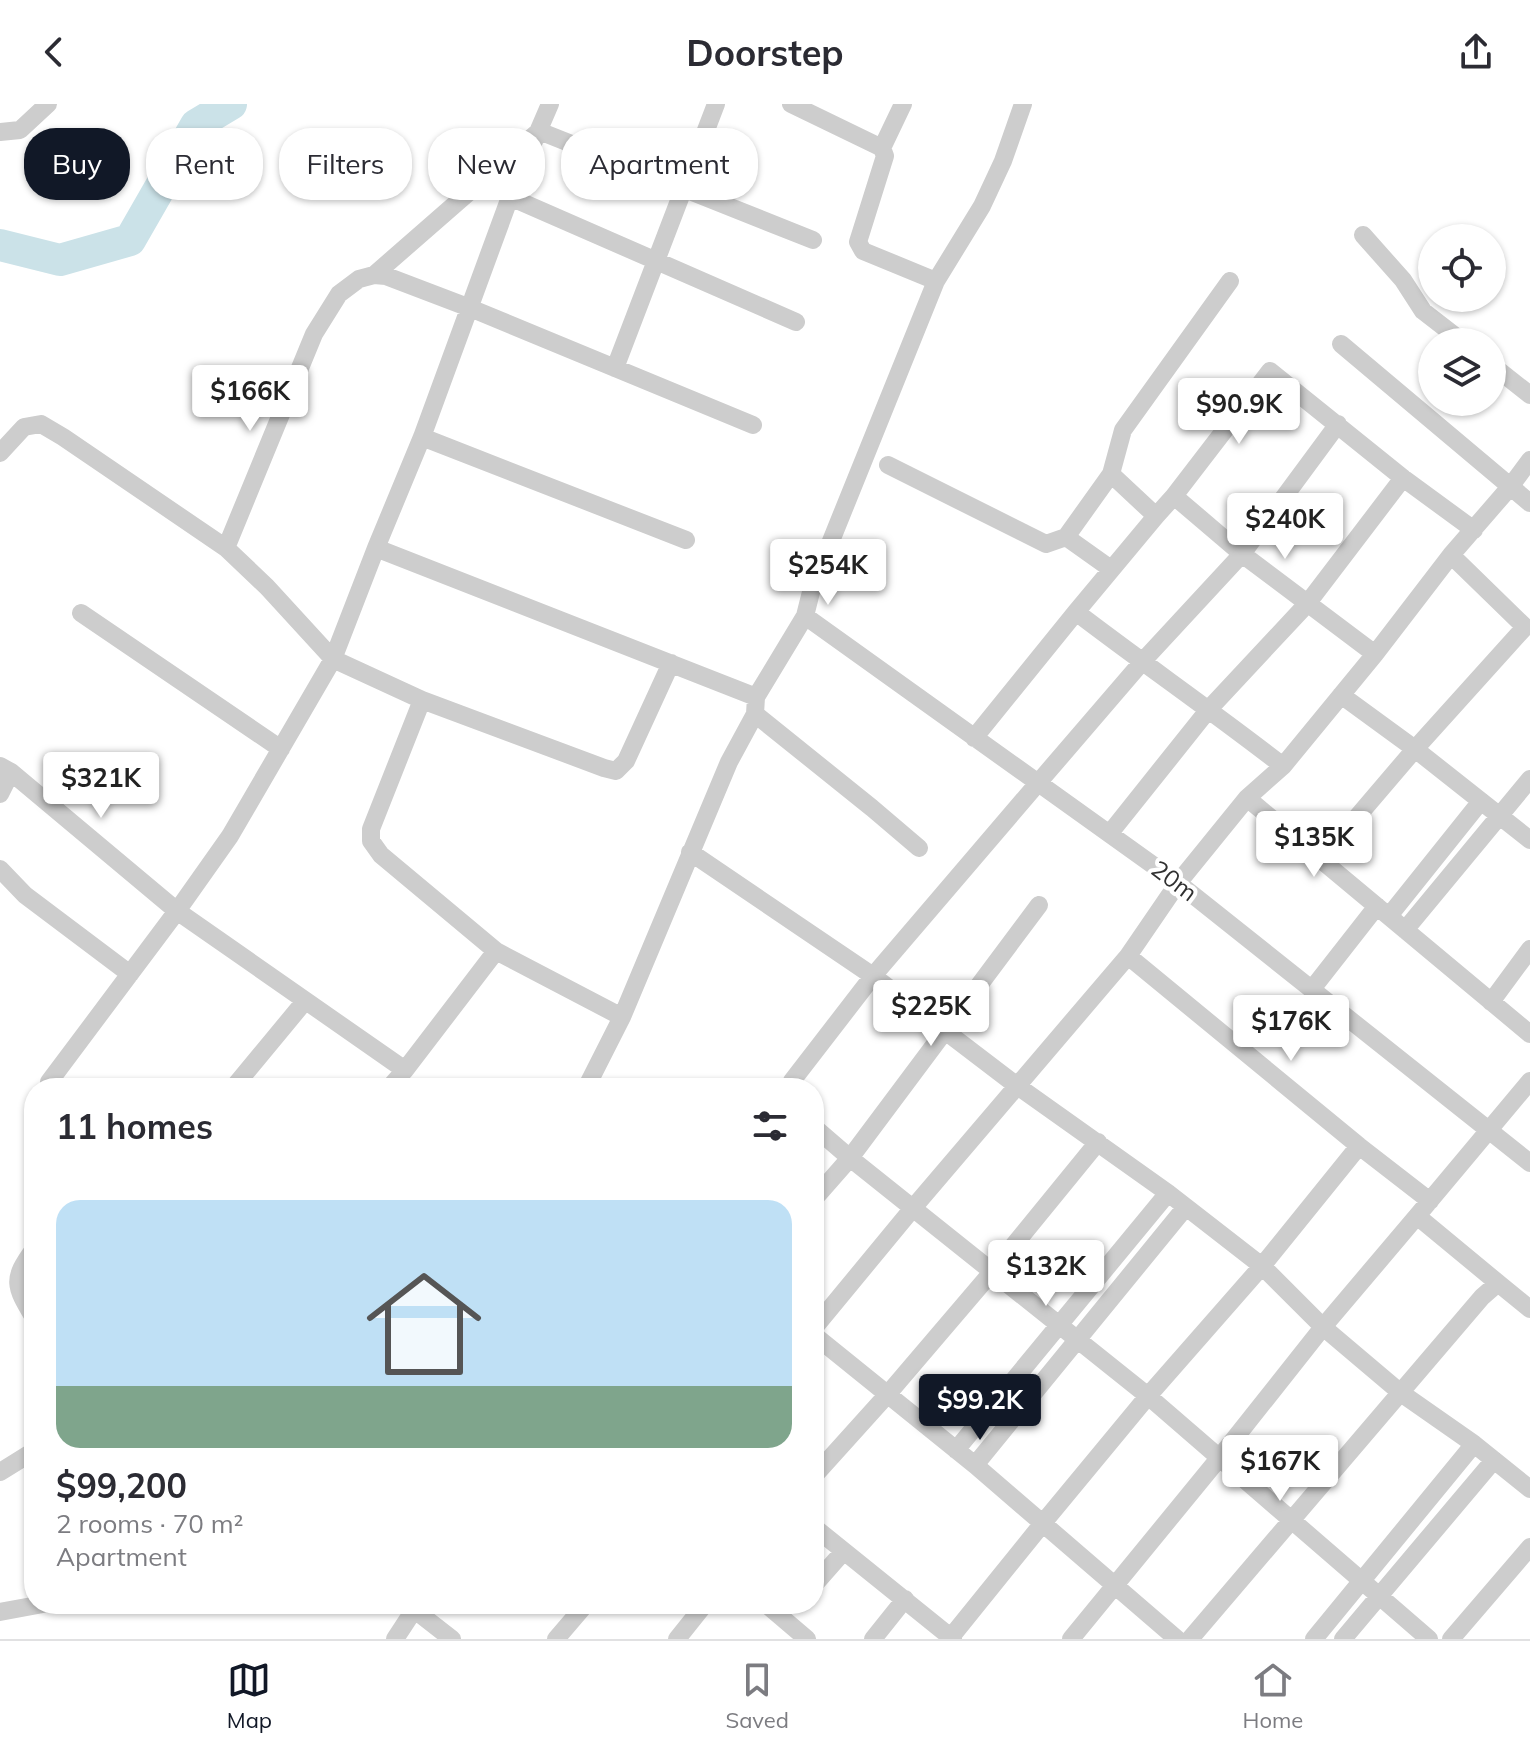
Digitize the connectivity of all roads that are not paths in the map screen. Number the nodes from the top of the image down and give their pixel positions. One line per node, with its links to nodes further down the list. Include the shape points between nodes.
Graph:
1 (48, 104): 9 (street, via 20,130)
2 (550, 104): 7 (street)
3 (716, 104): 8 (street)
4 (791, 104): 10 (street)
5 (903, 104): 10 (street)
6 (1023, 104): 20 (street, via 982,206)
7 (540, 128)
8 (707, 128)
9 (0, 132)
10 (882, 148): 20 (street, via 885,156 858,242 863,251)
11 (460, 200): 19 (street)
12 (509, 200): 22 (street)
13 (517, 200): 18 (street)
14 (680, 200): 18 (street)
15 (712, 200): 17 (street)
16 (1363, 235): 24 (street, via 1423,311)
17 (813, 240)
18 (656, 262): 23 (street); 26 (street)
19 (374, 275): 22 (street); 44 (street, via 339,294 314,334)
20 (936, 281): 52 (street)
21 (1230, 281): 35 (street, via 1123,430)
22 (470, 308): 26 (street); 31 (street)
23 (796, 322)
24 (1445, 328)
25 (1341, 344): 37 (street)
26 (615, 368): 30 (street)
27 (1506, 376): 28 (street)
28 (1530, 395)
29 (1338, 424): 36 (street); 38 (street, via 1270,371); 46 (street)
30 (753, 425)
31 (422, 437): 43 (street); 45 (street)
32 (0, 453): 44 (street, via 24,427 41,424)
33 (1530, 460): 37 (street)
34 (888, 465): 42 (street, via 1046,544)
35 (1111, 474): 40 (street); 42 (street)
36 (1403, 478): 41 (street); 49 (street)
37 (1510, 487): 39 (street); 41 (street)
38 (1174, 496): 40 (street); 46 (street)
39 (1530, 503)
40 (1156, 516): 48 (street)
41 (1474, 530): 47 (street)
42 (1066, 537): 48 (street)
43 (686, 540)
44 (226, 548): 55 (street)
45 (376, 548): 55 (street); 57 (street)
46 (1242, 554): 49 (street); 56 (street)
47 (1451, 555): 53 (street); 54 (street)
48 (1111, 569): 50 (street)
49 (1307, 604): 54 (street); 61 (street)
50 (1076, 612): 56 (street); 62 (street)
51 (81, 613): 63 (street)
52 (805, 616): 60 (street); 62 (street, 20m)
53 (1528, 630): 64 (street)
54 (1375, 654): 58 (street)
55 (333, 659): 59 (street); 63 (street)
56 (1142, 662): 61 (street); 68 (street)
57 (671, 663): 59 (street, via 626,761 616,771); 60 (street)
58 (1341, 695): 64 (street); 65 (street)
59 (422, 700): 85 (street, via 371,829 371,841)
60 (755, 705): 75 (street); 76 (street)
61 (1209, 709): 65 (street); 73 (street)
62 (974, 738): 68 (street, 20m)
63 (281, 749): 81 (street, via 230,836)
64 (1415, 749): 71 (street); 77 (street)
65 (1283, 766): 70 (street)
66 (6, 769): 69 (street); 81 (street)
67 (1530, 779): 72 (street)
68 (1038, 783): 73 (street, 20m); 88 (street)
69 (0, 794)
70 (1247, 798): 77 (street); 79 (street)
71 (1481, 801): 72 (street); 82 (street)
72 (1500, 816): 74 (street); 83 (street)
73 (1110, 833): 79 (street, 20m)
74 (1530, 840)
75 (919, 848)
76 (690, 852): 88 (street); 92 (street)
77 (1322, 858): 82 (street)
78 (0, 869): 87 (street, via 25,895)
79 (1178, 883): 86 (street); 89 (street, 20m)
80 (1039, 905): 93 (street)
81 (177, 911): 87 (street); 90 (street)
82 (1383, 911): 83 (street); 89 (street)
83 (1405, 930): 91 (street)
84 (1530, 949): 91 (street)
85 (496, 951): 92 (street); 95 (street)
86 (1128, 956): 102 (street); 106 (street)
87 (130, 974): 96 (street)
88 (873, 976): 93 (street); 100 (street)
89 (1312, 989): 103 (street, 20m)
90 (305, 1001): 95 (street); 97 (street)
91 (1491, 1002): 94 (street)
92 (622, 1017): 99 (street)
93 (945, 1032): 102 (street); 107 (street)
94 (1530, 1034)
95 (405, 1070): 98 (street)
96 (52, 1078)
97 (241, 1078)
98 (398, 1078)
99 (591, 1078)
100 (794, 1078)
101 (1530, 1081): 103 (street)
102 (1016, 1085): 105 (street); 112 (street)
103 (1489, 1130): 108 (street, 20m); 111 (street)
104 (824, 1136): 107 (street)
105 (1098, 1142): 110 (street); 117 (street)
106 (1359, 1146): 111 (street); 116 (street)
107 (850, 1158): 109 (street); 112 (street)
108 (1530, 1163)
109 (824, 1188)
110 (1168, 1193): 113 (street); 122 (street)
111 (1430, 1201): 114 (street)
112 (913, 1208): 117 (street); 121 (street)
113 (1185, 1208): 116 (street); 124 (street)
114 (1417, 1216): 118 (street); 123 (street)
115 (24, 1263): 119 (street, via 17,1279)
116 (1262, 1266): 123 (street); 128 (street)
117 (992, 1272): 122 (street); 127 (street)
118 (1498, 1283): 120 (street); 126 (street)
119 (24, 1301)
120 (1530, 1309)
121 (824, 1316)
122 (1059, 1325): 124 (street); 130 (street)
123 (1323, 1327): 126 (street); 132 (street)
124 (1077, 1340): 128 (street); 135 (street)
125 (824, 1343): 127 (street)
126 (1401, 1393): 129 (street); 138 (street)
127 (887, 1395): 130 (street); 134 (street)
128 (1148, 1396): 132 (street); 139 (street)
129 (1474, 1444): 133 (street); 144 (street)
130 (956, 1450): 135 (street)
131 (24, 1457): 136 (street)
132 (1220, 1457): 138 (street); 145 (street)
133 (1494, 1460): 137 (street); 146 (street)
134 (824, 1465)
135 (975, 1465): 139 (street)
136 (0, 1472)
137 (1530, 1489)
138 (1293, 1520): 144 (street); 166 (street)
139 (1043, 1523): 145 (street); 157 (street)
140 (824, 1536): 142 (street)
141 (1530, 1547): 170 (street)
142 (843, 1552): 143 (street); 147 (street)
143 (824, 1574)
144 (1363, 1580): 146 (street); 167 (street)
145 (1114, 1586): 164 (street); 165 (street)
146 (1379, 1595): 168 (street); 169 (street)
147 (905, 1599): 157 (street); 163 (street)
148 (24, 1608): 149 (street)
149 (0, 1612)
150 (408, 1614): 158 (street)
151 (420, 1614): 159 (street)
152 (577, 1614): 160 (street)
153 (697, 1614): 161 (street)
154 (778, 1614): 156 (street)
155 (788, 1614): 156 (street)
156 (784, 1619): 162 (street)
157 (952, 1638)
158 (395, 1639)
159 (452, 1639)
160 (556, 1639)
161 (677, 1639)
162 (805, 1639)
163 (873, 1639)
164 (1071, 1639)
165 (1177, 1639)
166 (1190, 1639)
167 (1314, 1639)
168 (1343, 1639)
169 (1429, 1639)
170 (1451, 1639)

